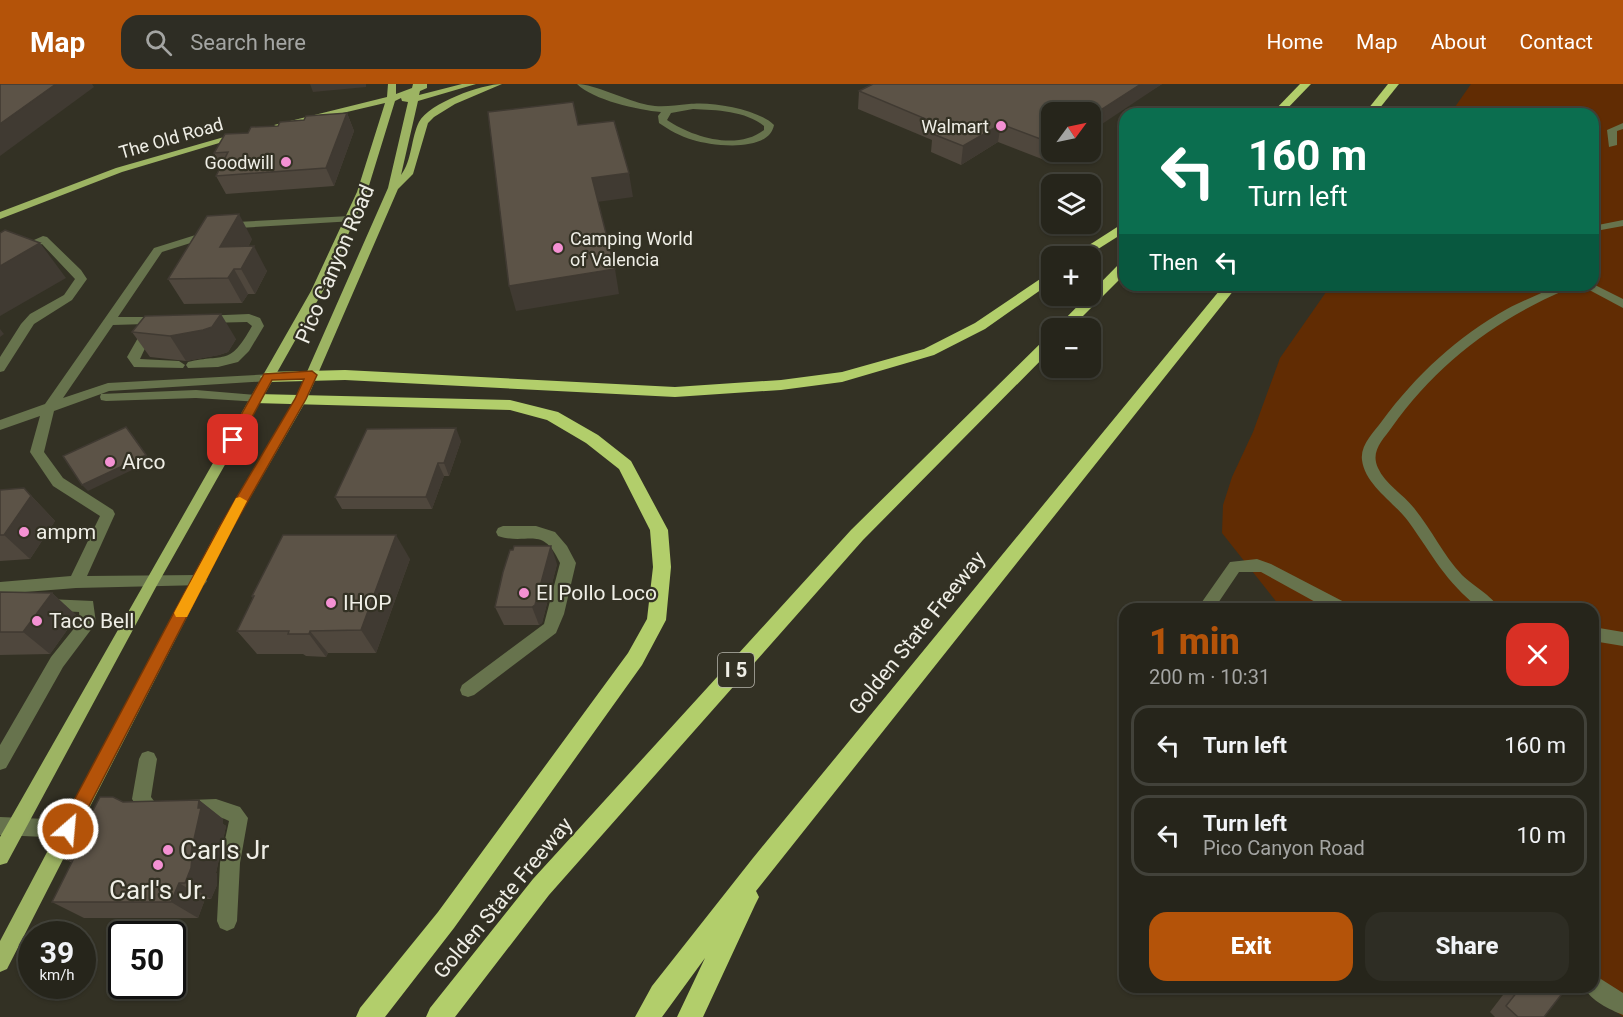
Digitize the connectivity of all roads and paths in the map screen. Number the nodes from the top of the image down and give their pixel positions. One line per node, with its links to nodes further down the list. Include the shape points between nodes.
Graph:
1 (392, 84): 10 (main road, Pico Canyon Road)
2 (428, 84): 8 (main road)
3 (472, 84): 11 (main road)
4 (498, 84): 19 (main road, via 431,115 424,122 408,174)
5 (1306, 84): 12 (highway)
6 (1394, 84): 13 (highway)
7 (582, 85): 9 (street); 14 (street)
8 (417, 86): 10 (main road); 11 (main road, Pico Canyon Road)
9 (570, 86)
10 (391, 99): 11 (main road); 16 (main road); 21 (main road, Pico Canyon Road)
11 (414, 99): 19 (main road, Pico Canyon Road)
12 (1282, 108)
13 (1374, 108)
14 (668, 111): 14 (street, via 662,121 696,138 755,140 768,131 765,120 732,111 694,106)
15 (1623, 126): 18 (street, via 1612,130)
16 (274, 127)
17 (251, 132): 20 (main road, The Old Road, via 119,170)
18 (1612, 145)
19 (393, 188): 38 (main road, Pico Canyon Road)
20 (0, 216)
21 (350, 219): 35 (street, via 237,225 158,250); 39 (main road, Pico Canyon Road, via 317,291)
22 (1623, 223): 23 (street)
23 (1599, 228)
24 (1119, 230): 25 (highway)
25 (1094, 246)
26 (0, 259): 37 (street, via 43,239 81,279 68,296 31,319)
27 (1119, 272): 33 (highway)
28 (1041, 284): 38 (highway, via 980,326 928,352 842,377 781,385 675,392)
29 (1226, 291): 61 (highway, Golden State Freeway)
30 (1553, 291): 51 (street, via 1494,323 1442,360 1401,402 1370,448 1369,462 1376,475 1416,520 1463,586)
31 (1598, 291): 32 (street)
32 (1623, 304)
33 (1073, 318)
34 (153, 320): 34 (street, via 249,318 258,326 244,353 226,363 138,364 133,357); 35 (street)
35 (109, 321): 42 (street)
36 (1041, 351): 67 (highway, Golden State Freeway / I 5, via 850,544 541,887)
37 (0, 368)
38 (312, 375): 39 (highway); 41 (main road, Pico Canyon Road)
39 (268, 377): 40 (main road, Pico Canyon Road); 42 (street, via 108,387)
40 (257, 399): 41 (highway); 42 (street, via 196,394 110,396); 47 (main road, Pico Canyon Road)
41 (301, 399): 45 (main road, Pico Canyon Road, via 244,494); 66 (highway, via 510,405 552,416 592,439 625,465 659,530 662,567 656,620 635,659 446,920)
42 (48, 410): 43 (street); 46 (street, via 37,452 58,482 108,514)
43 (0, 425)
44 (503, 532): 55 (street, via 551,535 568,563 550,628)
45 (199, 581): 47 (street); 59 (main road, Pico Canyon Road)
46 (76, 582): 47 (street); 48 (street)
47 (151, 583): 58 (main road, Pico Canyon Road)
48 (0, 588)
49 (1208, 603): 50 (street, via 1235,566 1257,565)
50 (1330, 603)
51 (1484, 603)
52 (48, 605): 57 (street, via 87,606 88,623 57,662)
53 (1599, 635): 54 (street)
54 (1623, 639)
55 (468, 690)
56 (148, 759): 62 (street, via 141,799 150,810 224,808 239,818 230,863)
57 (0, 762)
58 (9, 826): 59 (street); 60 (main road, Pico Canyon Road)
59 (68, 829): 63 (main road, Pico Canyon Road)
60 (0, 856)
61 (761, 866): 68 (highway, Golden State Freeway); 69 (highway)
62 (227, 921)
63 (0, 962)
64 (1599, 989): 65 (street)
65 (1623, 1004)
66 (369, 1017)
67 (439, 1017)
68 (648, 1017)
69 (690, 1017)

